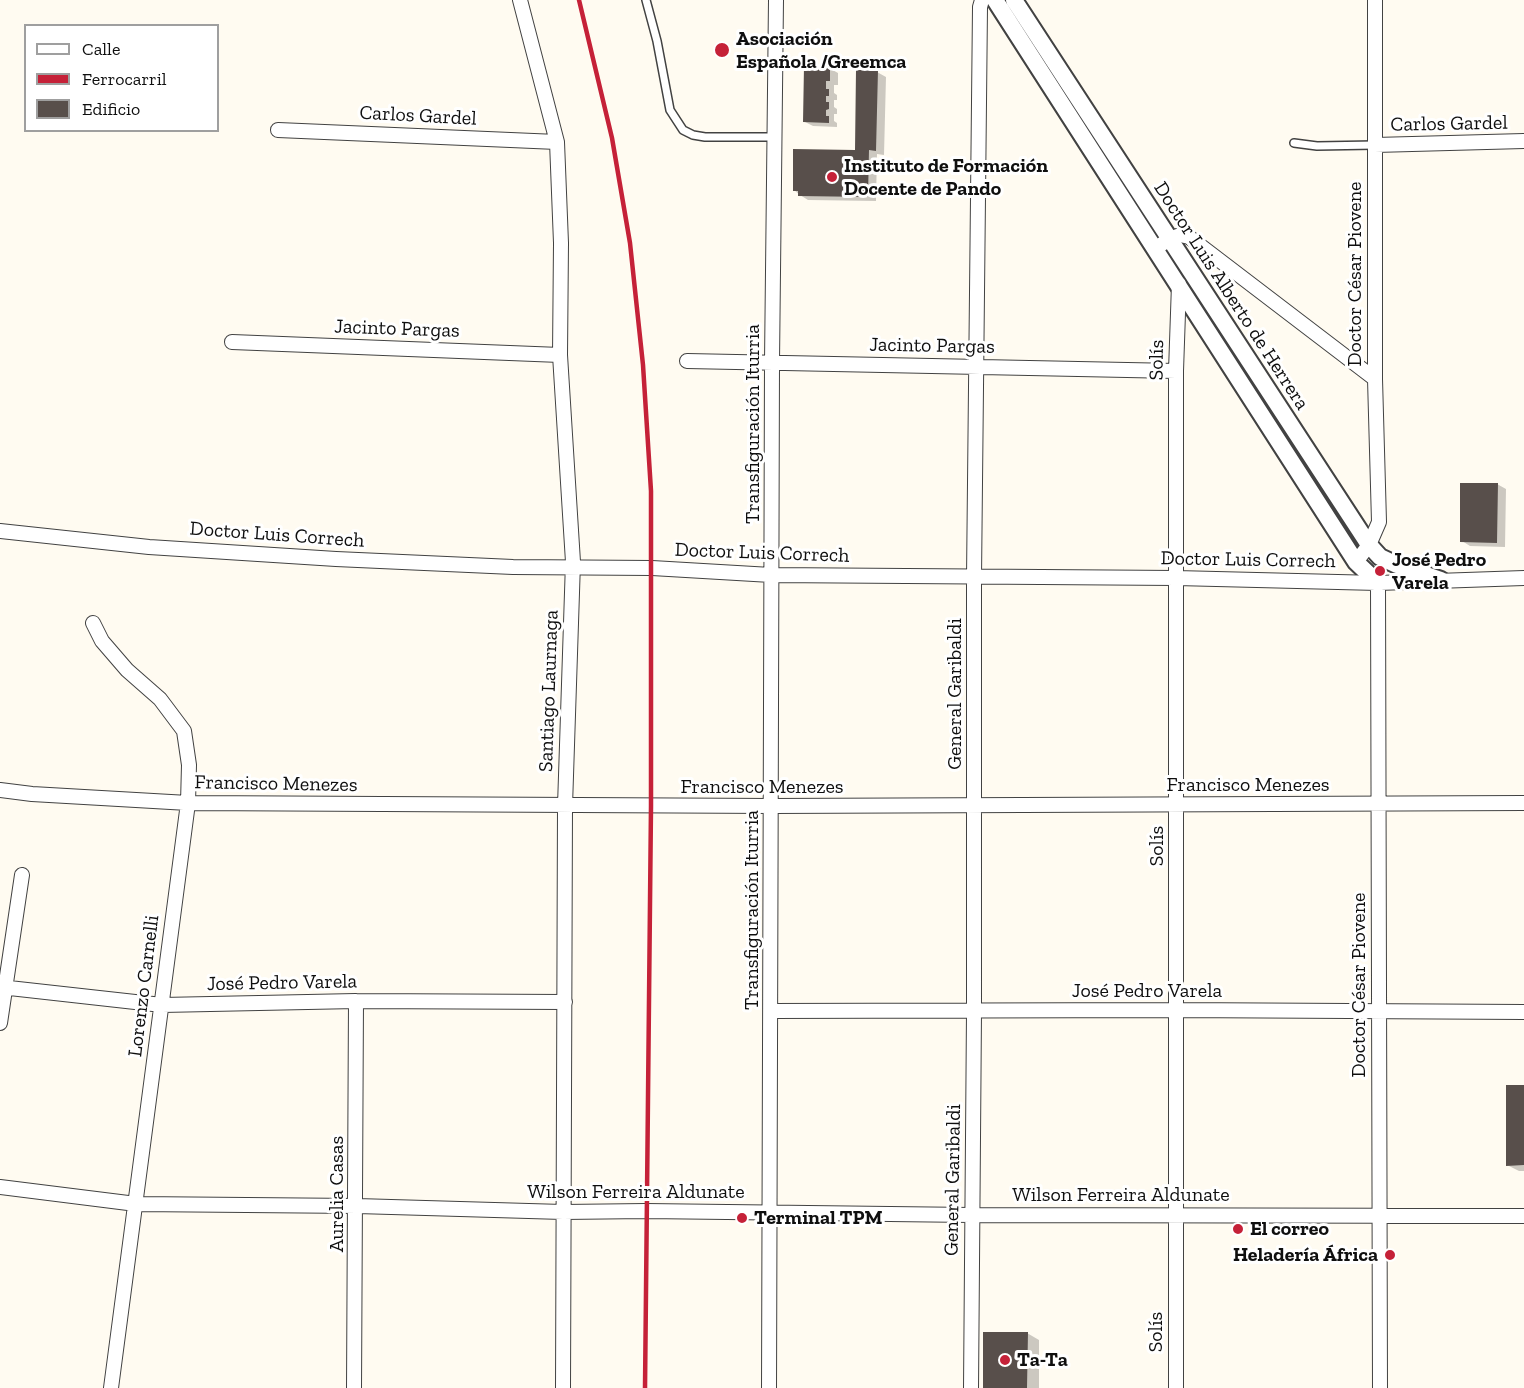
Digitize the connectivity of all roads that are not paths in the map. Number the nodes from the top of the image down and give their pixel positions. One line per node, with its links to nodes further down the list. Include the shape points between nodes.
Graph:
1 (520, 0): 11 (street, Santiago Laurnaga)
2 (646, 0): 9 (lane, via 670,110 683,130 705,137)
3 (776, 0): 9 (street, Transfiguración Iturria)
4 (982, 0): 20 (street, General Garibaldi)
5 (996, 0): 14 (street, Doctor Luis Alberto de Herrera)
6 (1014, 0): 14 (street, Doctor Luis Alberto de Herrera)
7 (1375, 0): 13 (street, Doctor César Piovene)
8 (278, 129): 11 (street, Carlos Gardel)
9 (775, 137): 19 (street, Transfiguración Iturria)
10 (1524, 141): 13 (street, Carlos Gardel)
11 (557, 142): 17 (street, Santiago Laurnaga)
12 (1294, 143): 13 (lane)
13 (1375, 145): 22 (street, Doctor César Piovene)
14 (1162, 244): 15 (street, Doctor Luis Alberto de Herrera); 22 (street, via 1180,235 1189,237)
15 (1184, 279): 21 (street, Solís); 24 (street, Doctor Luis Alberto de Herrera); 25 (street, Doctor Luis Alberto de Herrera)
16 (232, 342): 17 (street, Jacinto Pargas)
17 (560, 355): 27 (street, Santiago Laurnaga)
18 (687, 361): 19 (street, Jacinto Pargas)
19 (772, 362): 20 (street, Jacinto Pargas); 28 (street, Transfiguración Iturria)
20 (976, 367): 21 (street, Jacinto Pargas); 29 (street, General Garibaldi)
21 (1176, 372): 30 (street, Solís)
22 (1375, 380): 24 (street, Doctor César Piovene, via 1379,522)
23 (0, 531): 27 (street, Doctor Luis Correch, via 149,547)
24 (1369, 545): 25 (street, Doctor César Piovene); 26 (street, Doctor Luis Alberto de Herrera, via 1380,557)
25 (1356, 562): 33 (street, Doctor Luis Alberto de Herrera)
26 (1397, 565): 32 (street, Doctor Luis Alberto de Herrera); 33 (street)
27 (573, 568): 28 (street, Doctor Luis Correch); 40 (street, Santiago Laurnaga)
28 (771, 575): 29 (street, Doctor Luis Correch); 41 (street, Transfiguración Iturria)
29 (974, 577): 30 (street, Doctor Luis Correch); 42 (street, General Garibaldi)
30 (1176, 578): 33 (street, Doctor Luis Correch); 38 (street, Solís)
31 (1524, 578): 32 (street, Doctor Luis Correch)
32 (1441, 580): 33 (street, Doctor Luis Correch)
33 (1378, 583): 39 (street, Doctor César Piovene)
34 (93, 623): 36 (street, Lorenzo Carnelli, via 102,641 160,699 184,730 189,765)
35 (0, 790): 36 (street, Francisco Menezes)
36 (188, 803): 40 (street, Francisco Menezes); 47 (street, Lorenzo Carnelli)
37 (1524, 803): 39 (street, Francisco Menezes)
38 (1177, 805): 39 (street, Francisco Menezes); 42 (street, Francisco Menezes); 48 (street, Solís)
39 (1378, 805): 51 (street, Doctor César Piovene)
40 (565, 806): 41 (street, Francisco Menezes); 46 (street, Santiago Laurnaga)
41 (772, 806): 42 (street, Francisco Menezes); 49 (street, Transfiguración Iturria)
42 (975, 806): 50 (street, General Garibaldi)
43 (22, 875): 44 (street)
44 (2, 987): 47 (street, José Pedro Varela); 53 (street)
45 (356, 1001): 46 (street, José Pedro Varela); 47 (street, José Pedro Varela); 56 (street, Aurelia Casas)
46 (565, 1002): 57 (street, Santiago Laurnaga)
47 (162, 1005): 55 (street, Lorenzo Carnelli)
48 (1176, 1010): 50 (street, José Pedro Varela); 51 (street, José Pedro Varela); 60 (street, Solís)
49 (771, 1011): 50 (street, José Pedro Varela); 58 (street, Transfiguración Iturria)
50 (974, 1012): 59 (street, General Garibaldi)
51 (1378, 1012): 52 (street, José Pedro Varela); 61 (street, Doctor César Piovene)
52 (1524, 1012)
53 (0, 1023)
54 (0, 1187): 55 (street, Wilson Ferreira Aldunate)
55 (136, 1204): 56 (street, Wilson Ferreira Aldunate); 63 (street, Lorenzo Carnelli)
56 (357, 1206): 57 (street, Wilson Ferreira Aldunate); 64 (street, Aurelia Casas)
57 (563, 1212): 58 (street, Wilson Ferreira Aldunate); 65 (street, Santiago Laurnaga)
58 (770, 1213): 59 (street, Wilson Ferreira Aldunate); 66 (street, Transfiguración Iturria)
59 (972, 1215): 60 (street, Wilson Ferreira Aldunate); 67 (street, General Garibaldi)
60 (1175, 1215): 61 (street, Wilson Ferreira Aldunate); 68 (street, Solís)
61 (1379, 1216): 62 (street, Wilson Ferreira Aldunate); 69 (street, Doctor César Piovene)
62 (1524, 1216)
63 (111, 1388)
64 (354, 1388)
65 (563, 1388)
66 (769, 1388)
67 (971, 1388)
68 (1176, 1388)
69 (1380, 1388)

